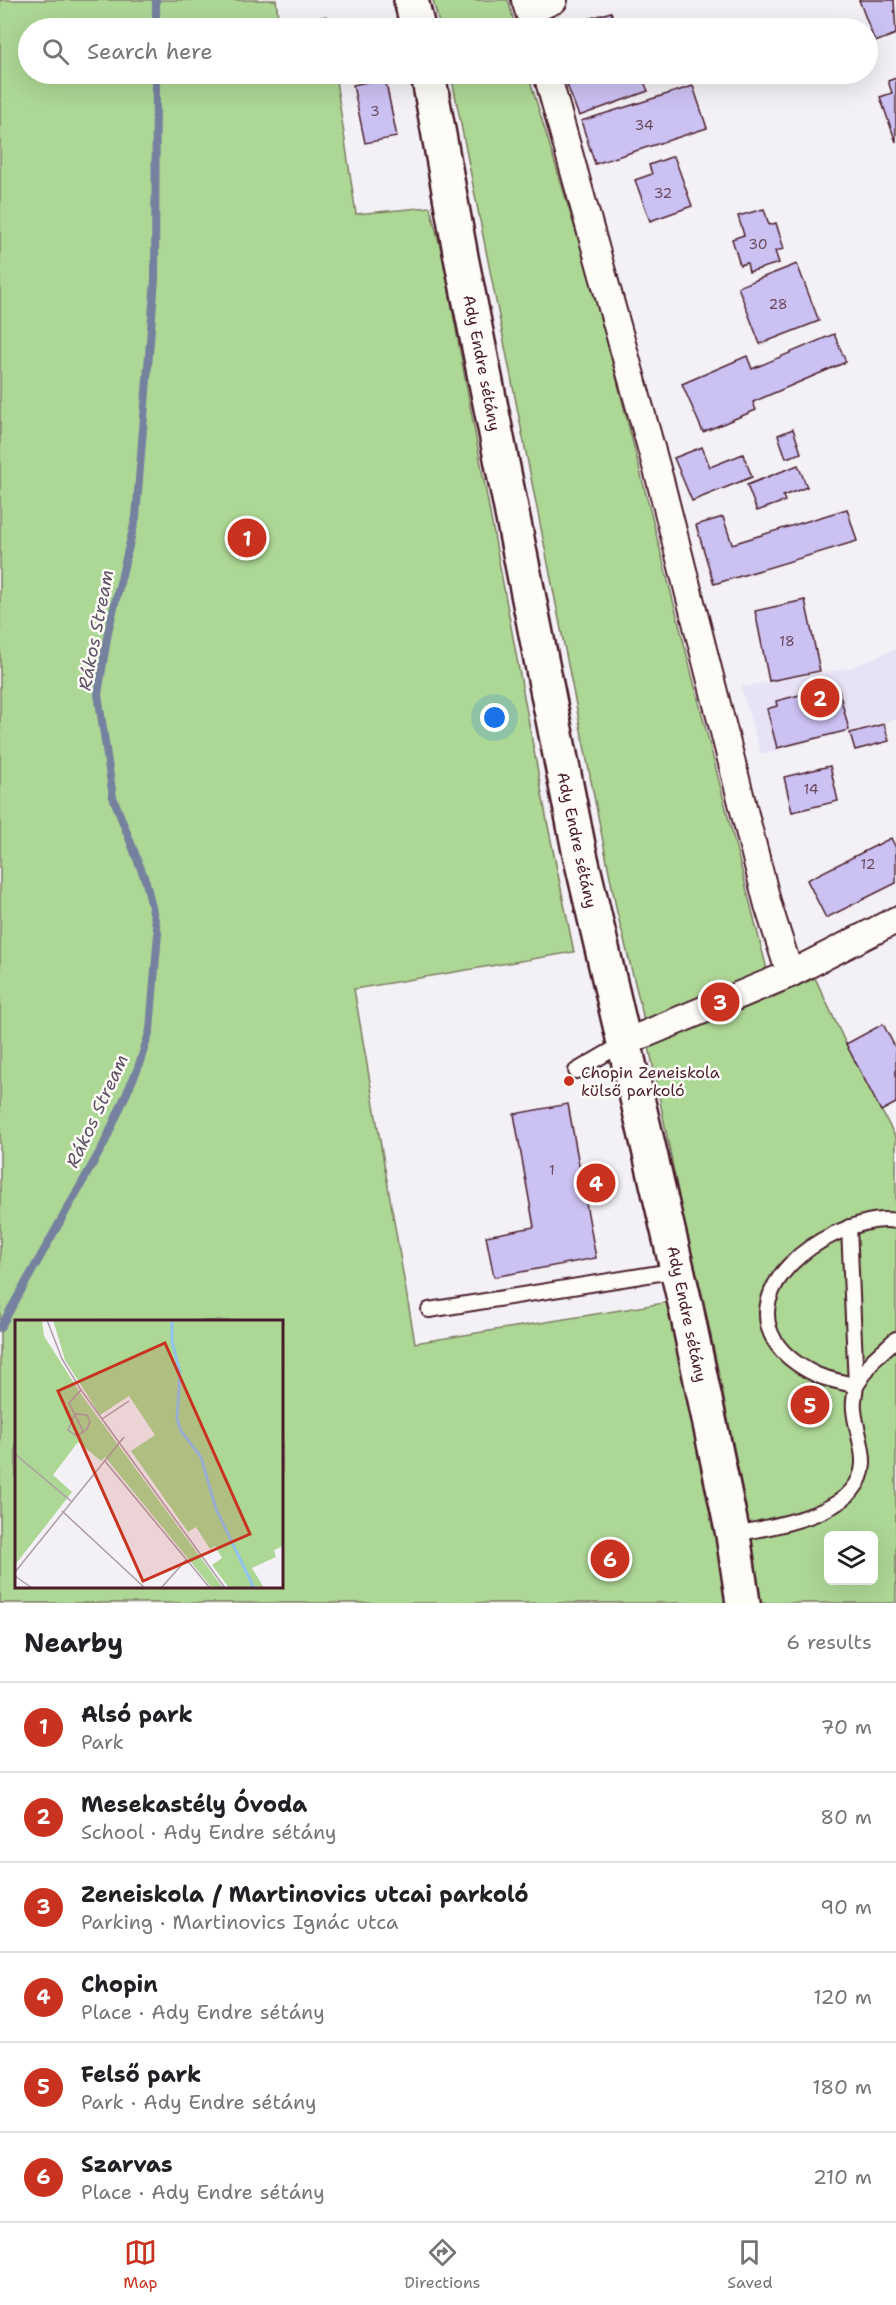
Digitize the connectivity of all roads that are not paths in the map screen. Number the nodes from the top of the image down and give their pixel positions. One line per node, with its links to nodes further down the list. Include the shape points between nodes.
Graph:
1 (411, 0): 4 (street)
2 (554, 0): 3 (street)
3 (529, 13)
4 (416, 18)
5 (430, 84): 9 (street, Ady Endre sétány, via 579,850)
6 (550, 84): 8 (street, via 657,469 768,905)
7 (896, 920): 8 (street)
8 (790, 974): 9 (street)
9 (624, 1043): 10 (lane); 13 (street, Ady Endre sétány)
10 (576, 1071)
11 (896, 1221): 12 (lane)
12 (849, 1227): 16 (lane); 16 (lane, via 812,1245 782,1273 765,1310 775,1342 789,1357 817,1375)
13 (678, 1270): 14 (lane); 17 (street, Ady Endre sétány)
14 (429, 1310)
15 (896, 1340): 16 (lane, via 874,1359)
16 (856, 1386): 17 (lane, via 854,1407 863,1464 857,1485 841,1501 808,1517)
17 (733, 1535): 18 (street, Ady Endre sétány)
18 (743, 1603)

